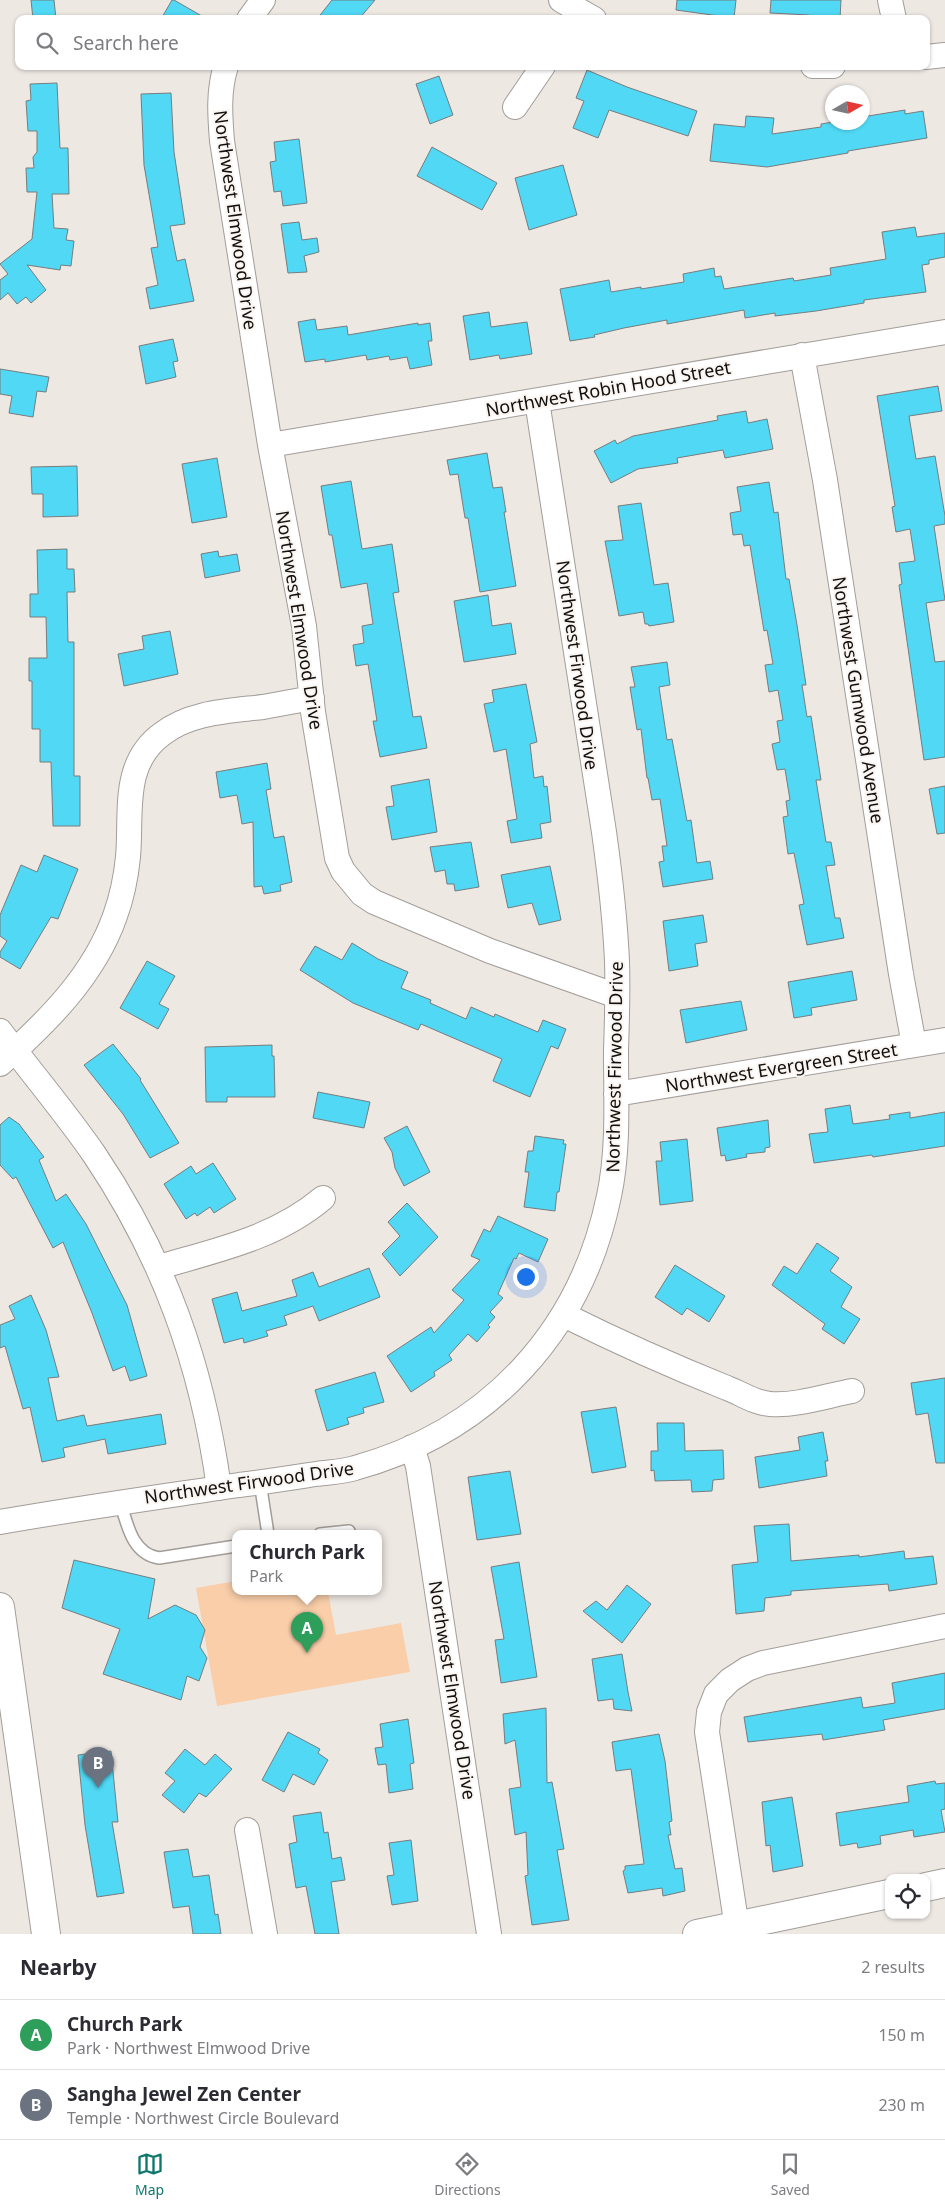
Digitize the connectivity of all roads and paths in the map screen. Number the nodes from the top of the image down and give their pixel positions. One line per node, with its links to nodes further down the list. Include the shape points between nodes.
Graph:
1 (263, 0): 3 (street)
2 (890, 0): 4 (street)
3 (252, 15)
4 (893, 15)
5 (945, 54): 6 (street)
6 (930, 56)
7 (225, 70): 13 (street, Northwest Elmwood Drive, via 219,108 222,141)
8 (540, 70): 9 (street)
9 (515, 106)
10 (945, 332): 11 (street, Northwest Robin Hood Street)
11 (802, 355): 12 (street, Northwest Robin Hood Street); 18 (street, Northwest Gumwood Avenue)
12 (537, 401): 13 (street, Northwest Robin Hood Street); 15 (street, Northwest Firwood Drive, via 610,875)
13 (270, 444): 14 (street, Northwest Elmwood Drive, via 304,626)
14 (312, 698): 15 (street, Northwest Elmwood Drive, via 337,858 343,872 362,894 431,928); 19 (street, via 196,717 161,734 145,751 134,772 129,796 128,857 115,917 98,954 76,987)
15 (617, 996): 20 (street, Northwest Firwood Drive)
16 (0, 1030): 19 (street)
17 (945, 1040): 18 (street, Northwest Evergreen Street)
18 (914, 1045): 20 (street, Northwest Evergreen Street)
19 (8, 1057): 22 (street, via 94,1154)
20 (616, 1094): 23 (street, Northwest Firwood Drive, via 610,1194 598,1242)
21 (323, 1198): 22 (street, via 286,1225 265,1234)
22 (159, 1268): 27 (street, via 190,1349 204,1397)
23 (564, 1316): 24 (street, via 638,1352 756,1401 792,1403); 25 (street, Northwest Firwood Drive, via 516,1377 482,1407)
24 (852, 1391)
25 (412, 1447): 26 (street, Northwest Firwood Drive, via 354,1469); 41 (street, Northwest Elmwood Drive, via 418,1466)
26 (260, 1482): 27 (street, Northwest Firwood Drive); 30 (lane)
27 (219, 1488): 28 (street, Northwest Firwood Drive)
28 (120, 1501): 29 (street, Northwest Firwood Drive); 31 (lane, via 137,1547 148,1556 159,1558)
29 (0, 1522)
30 (267, 1530)
31 (232, 1547)
32 (0, 1607): 39 (main road)
33 (945, 1626): 38 (street, via 763,1663 730,1680 716,1694 709,1712 707,1732)
34 (247, 1830): 40 (street)
35 (945, 1883): 36 (main road)
36 (930, 1886)
37 (885, 1895): 38 (main road)
38 (737, 1930): 42 (main road)
39 (46, 1934)
40 (265, 1934)
41 (489, 1934)
42 (697, 1934)

